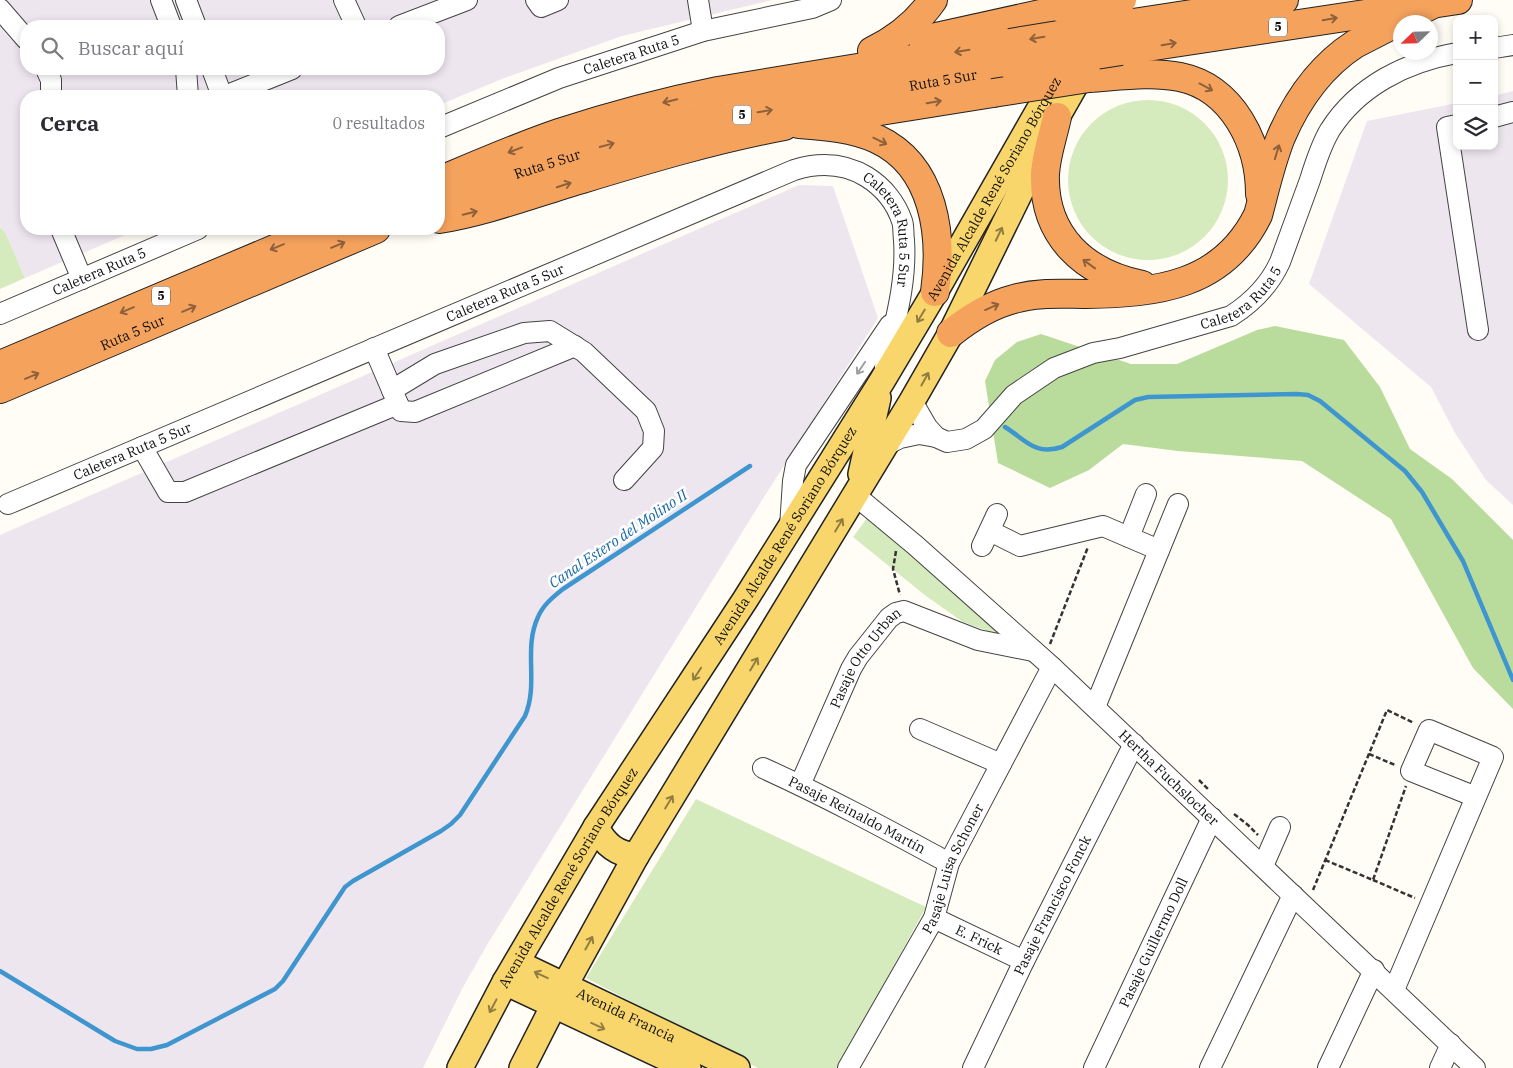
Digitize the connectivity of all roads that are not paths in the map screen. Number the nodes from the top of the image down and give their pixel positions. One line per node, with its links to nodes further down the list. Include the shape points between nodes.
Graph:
1 (161, 0): 15 (street)
2 (186, 0): 16 (street)
3 (344, 0): 17 (street)
4 (467, 0): 18 (street)
5 (536, 0): 6 (street, via 541,7)
6 (558, 0)
7 (698, 0): 20 (street)
8 (831, 0): 20 (street, Caletera Ruta 5, via 812,8)
9 (933, 0): 24 (highway, via 901,34)
10 (1104, 0): 52 (main road, Avenida Alcalde René Soriano Bórquez)
11 (1284, 0): 19 (highway, Ruta 5 Sur / 5)
12 (1447, 2): 19 (highway, Ruta 5 Sur / 5, one-way to 12); 44 (highway, one-way to 12, via 1281,138 1323,70 1355,44)
13 (1043, 8): 19 (highway, bridge); 24 (highway)
14 (0, 9): 21 (street)
15 (169, 20)
16 (194, 20)
17 (353, 20)
18 (415, 20)
19 (1118, 24): 26 (highway, Ruta 5 Sur / 5, bridge); 38 (main road, Avenida Alcalde René Soriano Bórquez)
20 (703, 31): 40 (street, Caletera Ruta 5, via 559,78)
21 (20, 32)
22 (1513, 45): 23 (street)
23 (1498, 47)
24 (872, 51): 35 (highway)
25 (1453, 54): 64 (street, Caletera Ruta 5, via 1401,69 1368,89 1341,116 1329,131 1275,273 1262,291 1242,309 1231,316 1073,360 1020,390 976,435 956,442)
26 (1012, 55): 35 (highway, Ruta 5 Sur / 5, one-way to 35); 43 (highway, Ruta 5 Sur / 5, one-way to 26, via 561,159 653,133)
27 (49, 75): 31 (street)
28 (186, 75): 32 (street)
29 (215, 75): 33 (street)
30 (277, 75): 34 (street)
31 (52, 90)
32 (188, 90)
33 (221, 90)
34 (239, 90)
35 (718, 91): 42 (highway, Ruta 5 Sur / 5, one-way to 42, via 643,108 560,133)
36 (1513, 112): 37 (street)
37 (1498, 116)
38 (1057, 117): 51 (highway, one-way to 38, via 1142,285 1102,273 1079,256 1061,236 1050,213 1045,184); 56 (main road, Avenida Alcalde René Soriano Bórquez, one-way to 38)
39 (799, 124): 44 (highway, one-way to 44, bridge, via 1089,78 1169,76 1194,81 1218,94 1241,122 1254,151 1260,186); 45 (highway, one-way to 39, via 501,205 681,150); 52 (highway, one-way to 52, via 842,128 864,134 892,147 923,181 934,216 938,260)
40 (445, 126)
41 (1453, 126): 55 (street, via 1447,127)
42 (445, 179)
43 (445, 202)
44 (1258, 215): 51 (highway, via 1240,244 1221,263 1190,280)
45 (445, 218)
46 (64, 235): 50 (street)
47 (184, 235): 50 (street, Caletera Ruta 5)
48 (308, 235): 59 (highway, Ruta 5 Sur / 5, one-way to 59)
49 (362, 235): 61 (highway, Ruta 5 Sur / 5, one-way to 49)
50 (82, 279): 54 (street, Caletera Ruta 5)
51 (1168, 287): 56 (highway, one-way to 51, via 989,308 1014,299)
52 (935, 292): 60 (main road, Avenida Alcalde René Soriano Bórquez, one-way to 60)
53 (898, 313): 58 (street, Caletera Ruta 5 Sur, via 904,248 902,222 897,210 882,188 860,173 839,166 816,165 785,174); 60 (street, Caletera Ruta 5 Sur); 72 (street, Caletera Ruta 5 Sur, one-way to 72, via 796,466)
54 (0, 314)
55 (1478, 330)
56 (951, 333): 63 (main road, Avenida Alcalde René Soriano Bórquez, one-way to 56)
57 (575, 346): 62 (street, via 550,331 524,333 435,364); 62 (street, via 416,412 401,411); 67 (street, via 646,411 654,431 653,448)
58 (374, 348): 62 (street); 66 (street, Caletera Ruta 5 Sur)
59 (0, 364)
60 (882, 381): 69 (main road); 72 (main road, Avenida Alcalde René Soriano Bórquez)
61 (0, 390)
62 (395, 397): 66 (street, via 185,492 168,492)
63 (912, 401): 64 (street); 65 (main road, Avenida Alcalde René Soriano Bórquez)
64 (936, 437): 65 (street, Caletera Ruta 5, via 919,434)
65 (886, 445): 69 (main road, Avenida Alcalde René Soriano Bórquez)
66 (142, 447): 70 (street, Caletera Ruta 5 Sur)
67 (624, 480)
68 (1146, 494): 74 (street)
69 (856, 496): 76 (street, Hertha Fuchslocher); 87 (main road, Avenida Alcalde René Soriano Bórquez, one-way to 69)
70 (8, 504)
71 (1178, 504): 75 (street)
72 (790, 528): 85 (main road, Avenida Alcalde René Soriano Bórquez, one-way to 85)
73 (990, 530): 74 (street, via 1020,546 1103,526)
74 (1129, 537): 75 (street)
75 (1159, 550): 77 (street)
76 (1044, 659): 77 (street, Hertha Fuchslocher); 80 (street, Pasaje Luisa Schoner); 82 (street, Pasaje Otto Urban, via 978,640 904,611 896,613 854,664)
77 (1095, 707): 79 (street, Hertha Fuchslocher)
78 (920, 729): 80 (street)
79 (1134, 744): 84 (street, Hertha Fuchslocher); 92 (street, Pasaje Francisco Fonck)
80 (1001, 764): 89 (street, Pasaje Luisa Schoner)
81 (763, 768): 82 (street, Pasaje Reinaldo Martín)
82 (800, 785): 89 (street, Pasaje Reinaldo Martín)
83 (1476, 797): 83 (street, via 1492,757 1429,730 1411,772); 95 (street)
84 (1212, 818): 88 (street, Hertha Fuchslocher); 104 (street, Pasaje Guillermo Doll)
85 (596, 827): 87 (main road, via 612,848); 94 (main road, Avenida Alcalde René Soriano Bórquez)
86 (1280, 827): 88 (street)
87 (636, 856): 96 (main road, Avenida Alcalde René Soriano Bórquez, one-way to 87)
88 (1267, 858): 90 (street, Hertha Fuchslocher)
89 (949, 863): 91 (street, Pasaje Luisa Schoner)
90 (1293, 895): 93 (street, Hertha Fuchslocher); 105 (street)
91 (934, 918): 92 (street, E. Frick); 102 (street, Pasaje Luisa Schoner)
92 (1024, 961): 103 (street, Pasaje Francisco Fonck)
93 (1374, 970): 95 (street, Hertha Fuchslocher); 106 (street)
94 (511, 972): 96 (main road, Avenida Francia); 99 (main road, Avenida Alcalde René Soriano Bórquez, one-way to 99)
95 (1394, 990): 97 (street, Hertha Fuchslocher)
96 (560, 995): 98 (main road, Avenida Francia); 100 (main road, Avenida Alcalde René Soriano Bórquez)
97 (1451, 1044): 107 (street); 108 (street, Hertha Fuchslocher)
98 (697, 1063): 101 (main road, Avenida Francia)
99 (460, 1068)
100 (522, 1068)
101 (737, 1068)
102 (848, 1068)
103 (973, 1068)
104 (1094, 1068)
105 (1210, 1068)
106 (1328, 1068)
107 (1440, 1068)
108 (1476, 1068)

